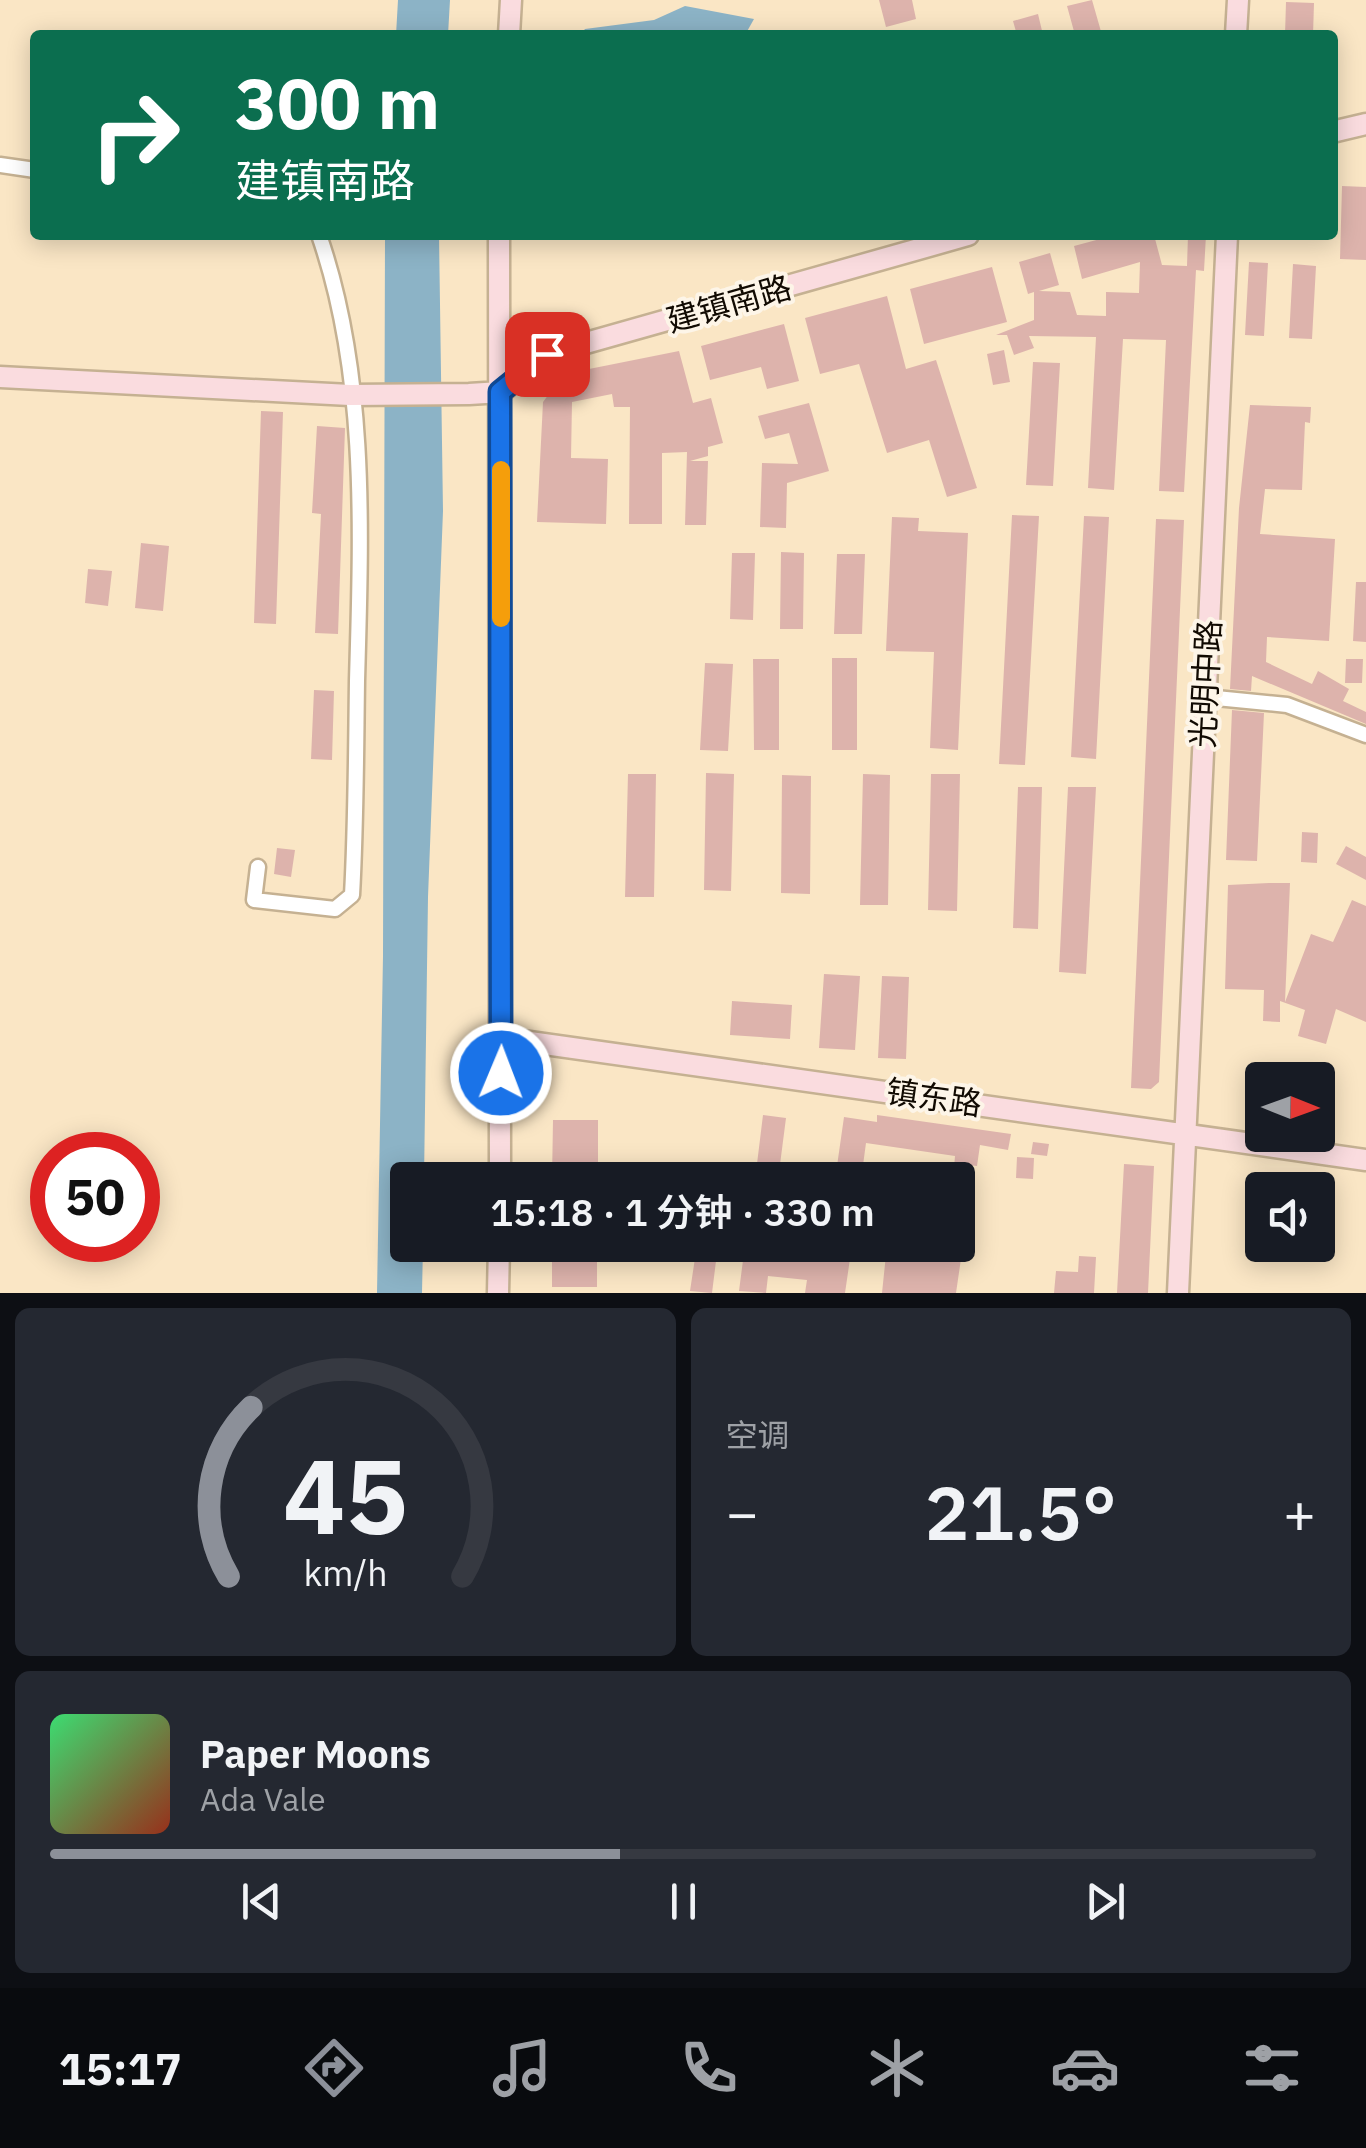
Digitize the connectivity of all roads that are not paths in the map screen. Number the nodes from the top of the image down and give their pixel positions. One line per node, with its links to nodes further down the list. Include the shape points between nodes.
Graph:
1 (511, 0): 3 (street)
2 (1238, 0): 4 (street)
3 (509, 30)
4 (1236, 30)
5 (1366, 124): 6 (street)
6 (1338, 131)
7 (0, 166): 8 (street)
8 (30, 169)
9 (320, 240): 15 (street)
10 (499, 240): 14 (street)
11 (950, 240): 14 (street, 建镇南路, via 547,354)
12 (1227, 240): 16 (street, 光明中路)
13 (0, 377): 15 (street)
14 (500, 392): 15 (street); 19 (street)
15 (358, 395): 18 (street, via 362,549 352,896 335,909 254,900)
16 (1206, 698): 17 (street, via 1287,704); 20 (street, 光明中路)
17 (1366, 735)
18 (258, 867)
19 (502, 1038): 20 (street, 镇东路); 22 (street)
20 (1185, 1133): 21 (street, 镇东路); 25 (street, 光明中路)
21 (1366, 1160)
22 (500, 1162)
23 (499, 1262): 24 (street)
24 (498, 1293)
25 (1178, 1293)

